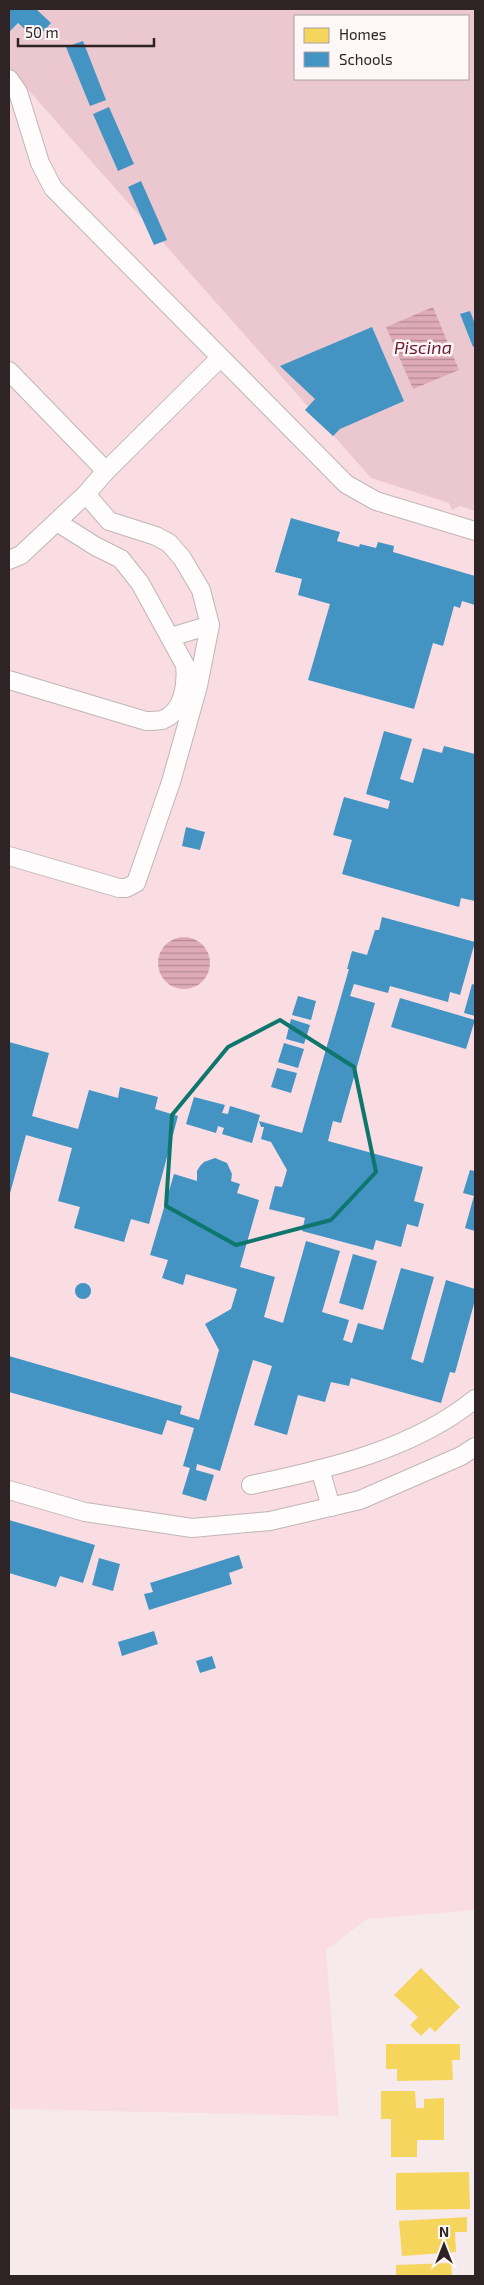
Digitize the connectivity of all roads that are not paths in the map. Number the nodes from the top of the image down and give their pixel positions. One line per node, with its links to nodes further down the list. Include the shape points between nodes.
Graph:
1 (9, 78): 2 (street, via 18,92 40,163 53,188)
2 (220, 358): 4 (street); 7 (street, via 346,484 376,501)
3 (9, 371): 4 (street)
4 (106, 471): 5 (street)
5 (86, 494): 6 (street); 9 (street, via 109,521 169,543 201,590)
6 (57, 522): 8 (street, via 21,555); 10 (street, via 121,559 140,583)
7 (475, 531)
8 (9, 560)
9 (210, 626): 10 (street); 12 (street, via 198,686 171,782 136,883 119,888)
10 (171, 637): 11 (street, via 185,665 186,676 180,705 162,720 146,722)
11 (9, 680)
12 (9, 856)
13 (475, 1399): 15 (street, via 458,1413 418,1434)
14 (475, 1447): 18 (street, via 360,1500)
15 (320, 1469): 16 (street); 18 (street)
16 (251, 1485)
17 (9, 1490): 18 (street, via 86,1512 192,1528 270,1521)
18 (331, 1507)

